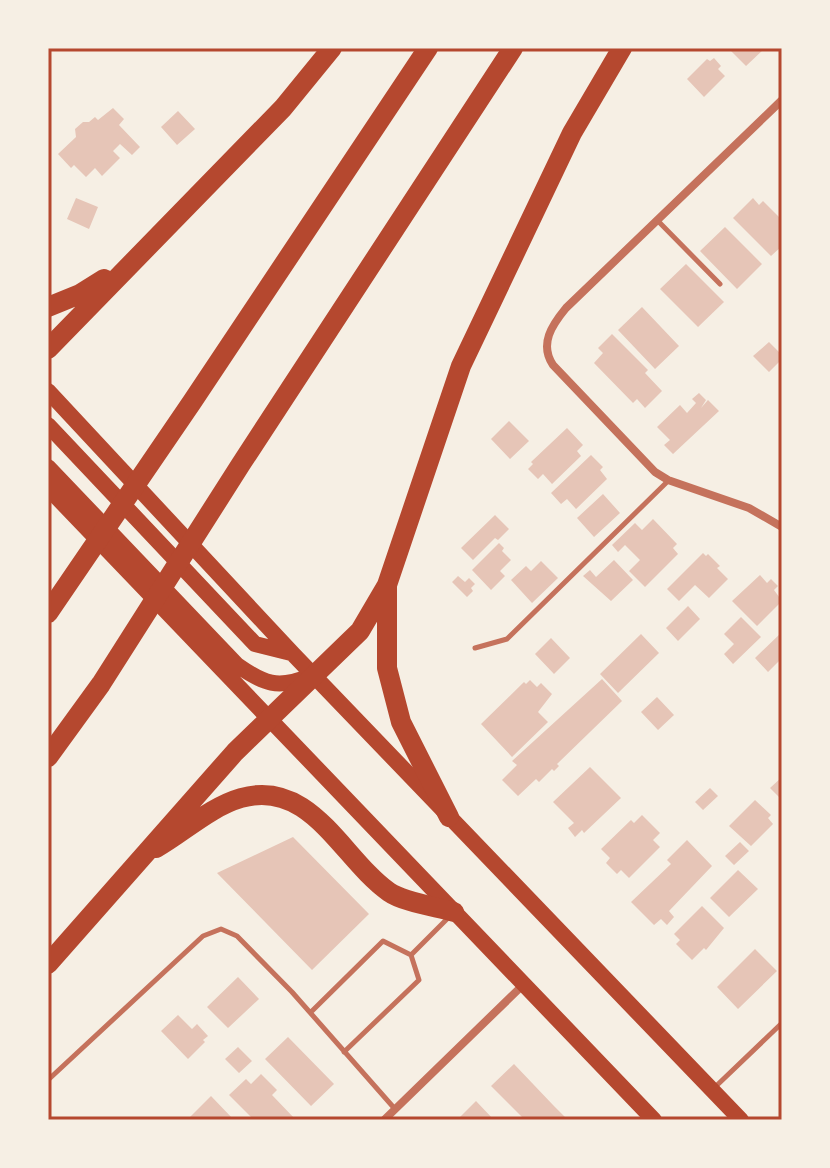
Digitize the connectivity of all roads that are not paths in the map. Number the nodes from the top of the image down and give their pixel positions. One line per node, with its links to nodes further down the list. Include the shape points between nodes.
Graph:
1 (332, 48): 7 (highway, via 283,108)
2 (428, 48): 18 (highway)
3 (513, 48): 23 (highway, via 101,684)
4 (622, 48): 17 (highway, via 572,133 461,366)
5 (782, 100): 6 (street)
6 (657, 220): 8 (lane); 14 (street, via 566,308 546,345 553,365)
7 (128, 264): 9 (highway); 10 (highway)
8 (720, 284)
9 (48, 307)
10 (48, 349)
11 (48, 391): 20 (main road)
12 (48, 425): 20 (main road, via 255,644)
13 (48, 467): 21 (main road, via 237,665 273,683 289,685)
14 (668, 480): 16 (street, via 749,508); 19 (lane, via 507,639)
15 (48, 488): 22 (main road)
16 (782, 527)
17 (387, 585): 21 (highway, via 360,631); 24 (highway, via 387,668 401,722)
18 (48, 613)
19 (475, 648)
20 (293, 654): 21 (main road)
21 (313, 675): 22 (highway); 24 (main road)
22 (268, 718): 25 (highway); 26 (main road)
23 (48, 757)
24 (449, 817): 34 (main road)
25 (142, 856): 26 (highway, via 226,804 273,794 316,819 391,894); 28 (highway)
26 (454, 912): 27 (lane); 29 (main road)
27 (411, 955): 30 (lane, via 383,941); 32 (lane, via 419,980)
28 (48, 964)
29 (524, 984): 35 (street); 37 (main road)
30 (311, 1012): 32 (lane); 33 (lane, via 237,936 221,929 203,936)
31 (782, 1023): 34 (lane)
32 (344, 1052): 35 (lane)
33 (48, 1080)
34 (712, 1090): 38 (main road)
35 (395, 1110): 36 (street)
36 (384, 1120)
37 (654, 1120)
38 (741, 1120)

